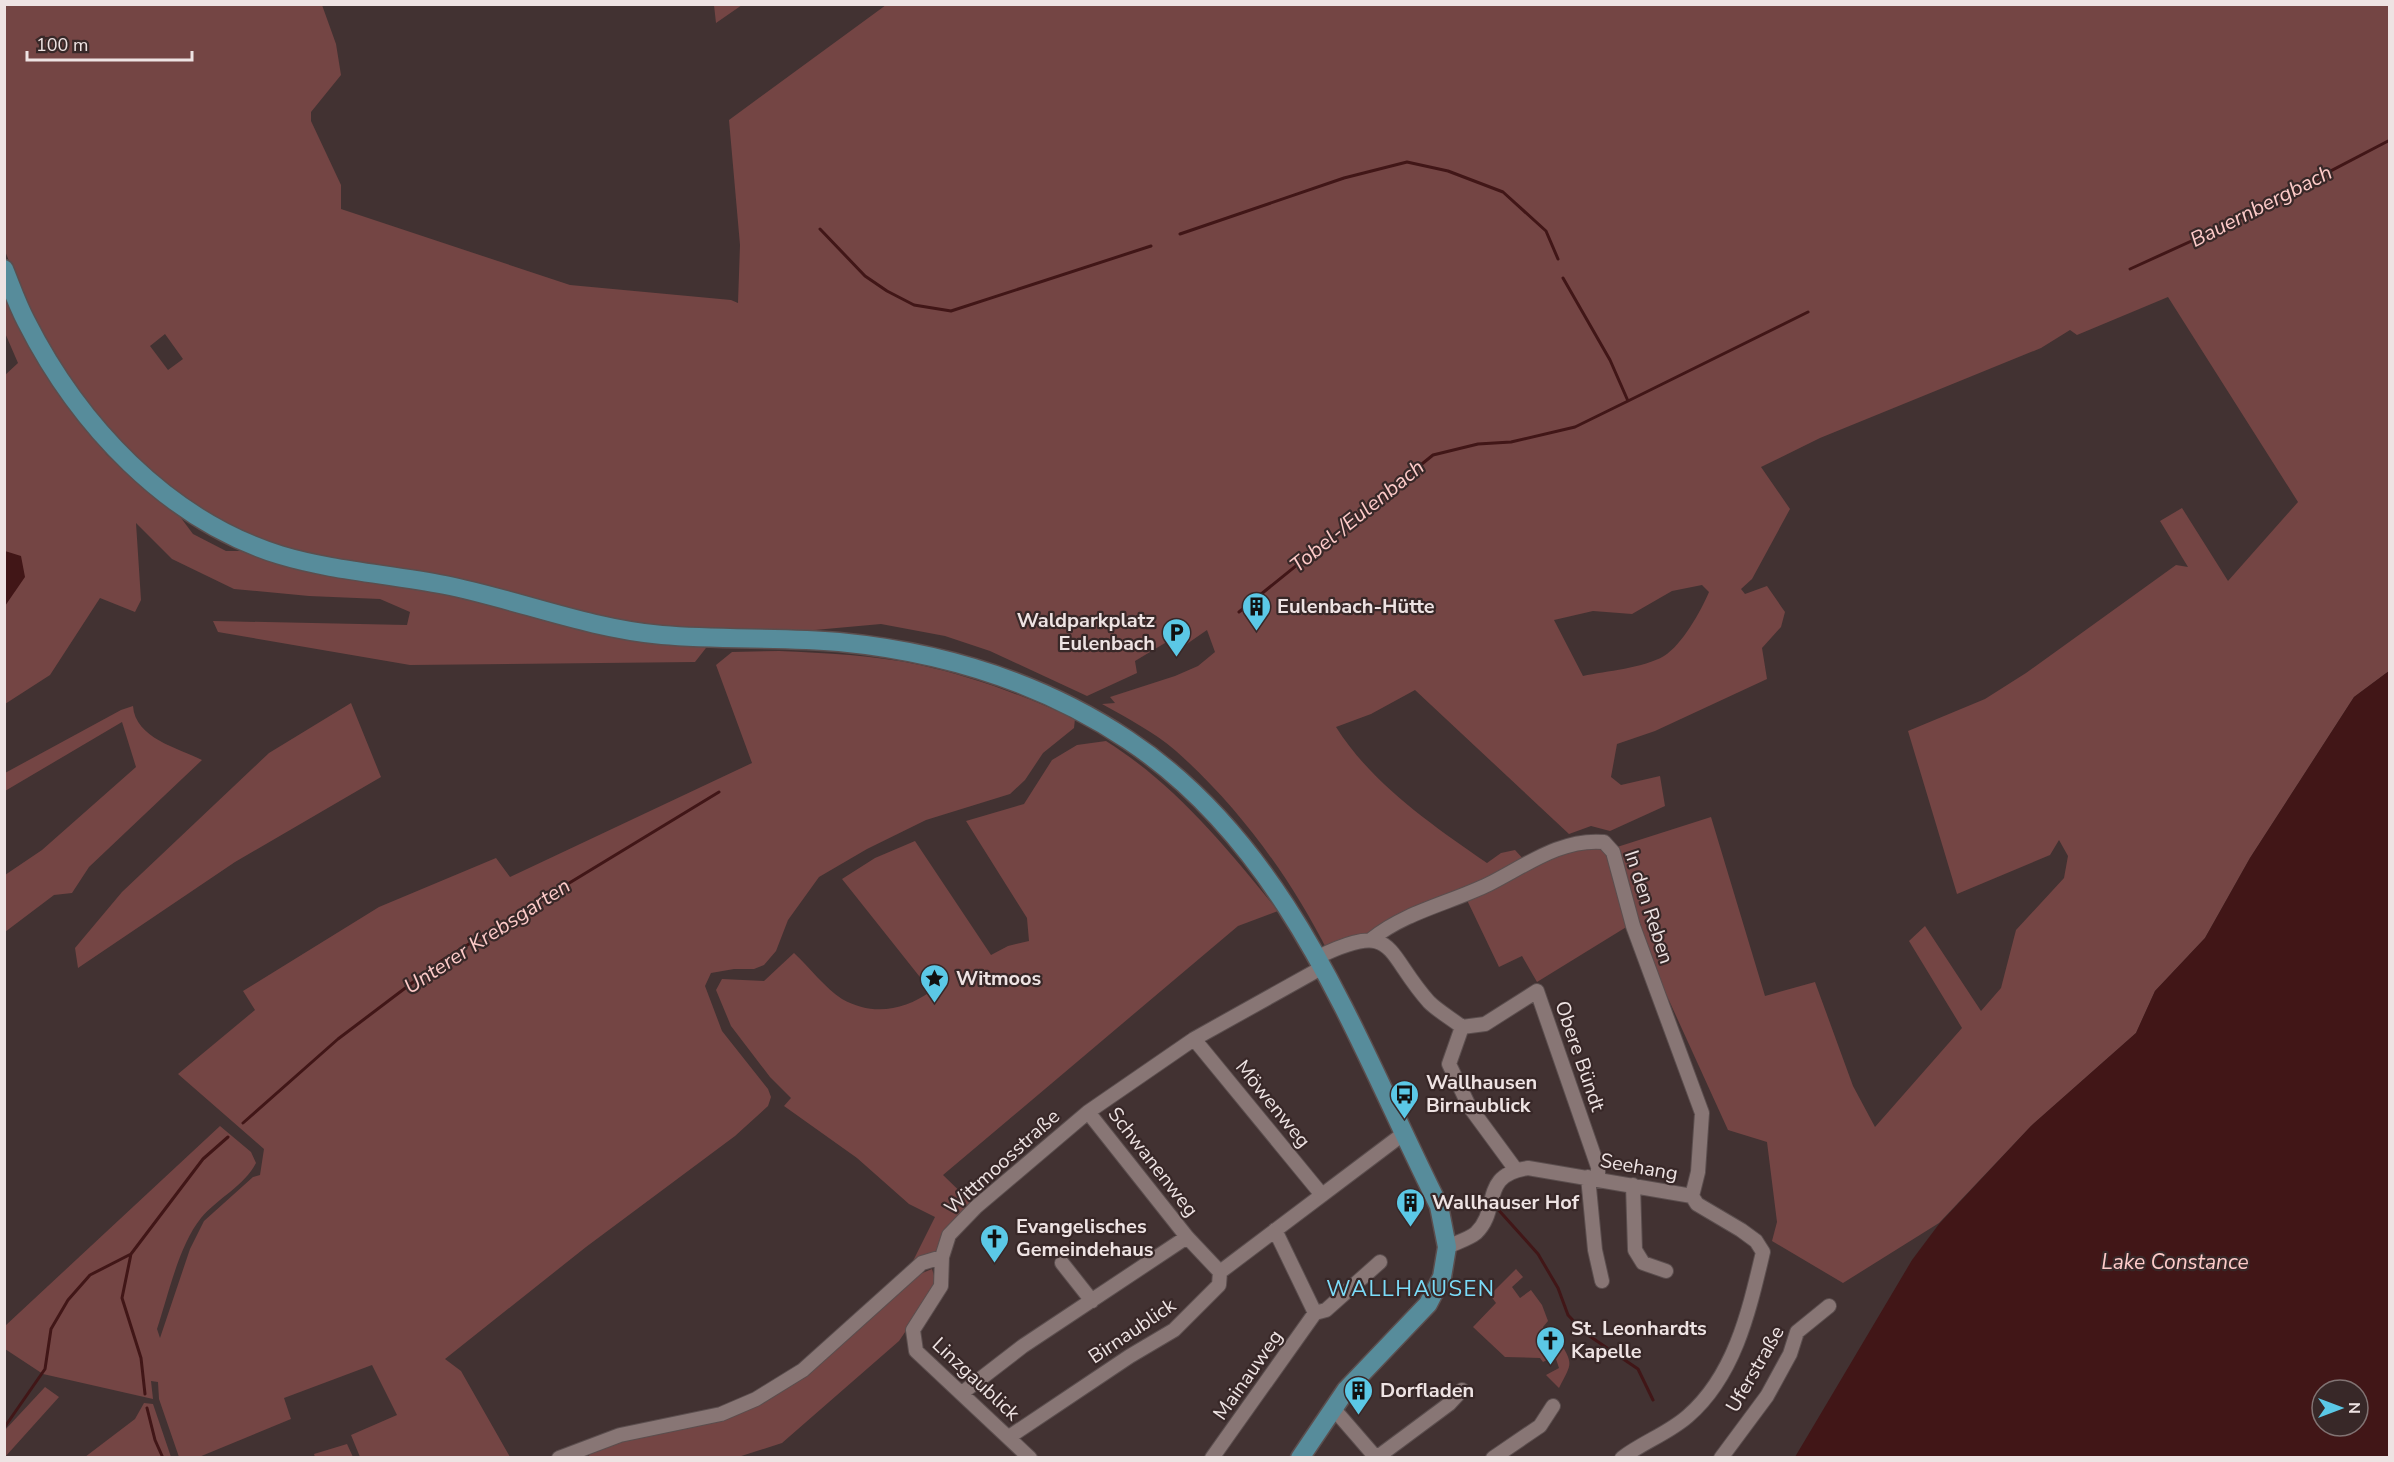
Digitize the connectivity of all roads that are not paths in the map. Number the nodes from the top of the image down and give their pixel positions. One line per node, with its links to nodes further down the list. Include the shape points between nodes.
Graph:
1 (4, 269): 3 (main road, via 26,321 71,395 114,447 160,490 228,534 308,562 447,585 582,622 667,635 850,643 917,652 1005,678 1085,714 1131,742 1178,779 1260,865)
2 (1372, 939): 3 (street, Wittmoosstraße); 4 (street, via 1386,943 1430,1002); 12 (street, In den Reben, via 1387,927 1488,884 1543,854 1590,840 1604,842 1613,852 1633,926 1702,1113 1698,1172)
3 (1317, 955): 5 (street, Wittmoosstraße); 7 (main road)
4 (1462, 1027): 8 (street, via 1449,1064 1469,1106); 9 (street, Obere Bündt, via 1485,1024 1536,992 1598,1167)
5 (1194, 1039): 6 (street, Wittmoosstraße); 11 (street, Möwenweg)
6 (1088, 1112): 14 (street, Schwanenweg); 16 (street, Wittmoosstraße, via 976,1207 950,1235)
7 (1403, 1134): 11 (street, Birnaublick); 15 (main road, via 1439,1206)
8 (1516, 1170): 9 (street, Seehang, via 1542,1169); 15 (street, via 1492,1190 1486,1217 1476,1233)
9 (1593, 1178): 10 (street, Seehang); 21 (street, via 1595,1250)
10 (1633, 1185): 12 (street, Seehang); 19 (street, via 1635,1250 1643,1263)
11 (1322, 1195): 13 (street, Birnaublick)
12 (1692, 1196): 35 (street, Seehang, via 1697,1204 1756,1241 1764,1252 1752,1298 1732,1357 1712,1393 1687,1418)
13 (1275, 1230): 20 (street, Birnaublick); 24 (street)
14 (1187, 1237): 20 (street, Schwanenweg); 22 (street, Schwanenweg)
15 (1447, 1247): 28 (main road, via 1442,1277 1428,1304)
16 (942, 1257): 26 (street, Linzgaublick, via 941,1286 913,1330 916,1351); 30 (street, via 922,1263 803,1370 756,1399 721,1414 620,1435)
17 (1380, 1262): 24 (street, Mainauweg, via 1326,1310)
18 (1062, 1263): 22 (street)
19 (1666, 1271)
20 (1220, 1272): 29 (street, Birnaublick, via 1220,1285 1174,1330)
21 (1602, 1281)
22 (1092, 1301): 26 (street, Schwanenweg, via 1023,1346)
23 (1829, 1306): 36 (street, Uferstraße, via 1797,1332 1767,1396)
24 (1315, 1313): 32 (street, Mainauweg)
25 (1462, 1390): 28 (street, via 1379,1456)
26 (962, 1393): 29 (street, Linzgaublick)
27 (1553, 1406): 34 (street, via 1540,1426)
28 (1333, 1408): 33 (main road)
29 (1009, 1437): 31 (street, Linzgaublick)
30 (559, 1458)
31 (1030, 1458)
32 (1212, 1458)
33 (1300, 1458)
34 (1493, 1458)
35 (1622, 1458)
36 (1721, 1458)

